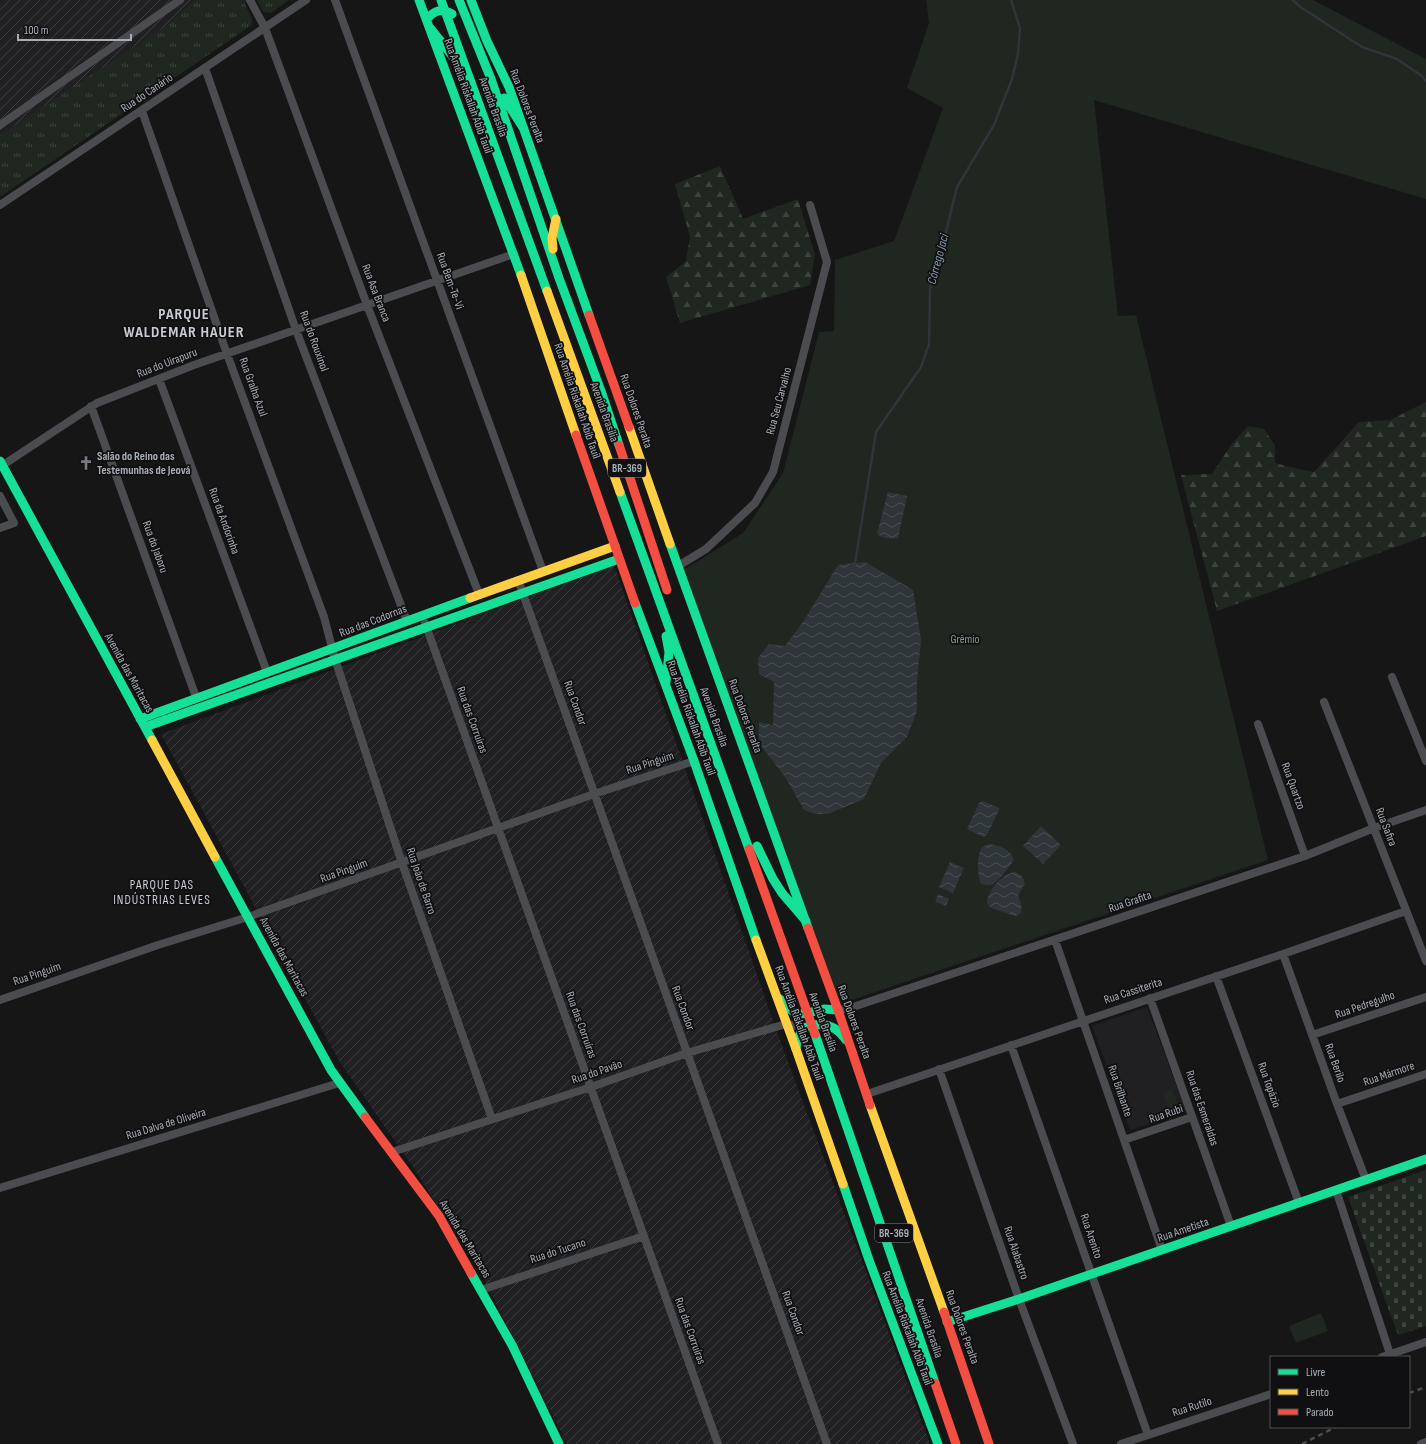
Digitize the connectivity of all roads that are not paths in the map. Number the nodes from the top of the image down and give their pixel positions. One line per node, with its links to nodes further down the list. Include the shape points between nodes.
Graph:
1 (180, 0): 18 (street)
2 (250, 0): 12 (street, Rua Asa Branca)
3 (306, 0): 12 (street, Rua do Canário)
4 (335, 0): 26 (street, Rua Bem-Te-Vi)
5 (419, 0): 11 (main road, Rua Amélia Riskallah Abib Tauil)
6 (459, 0): 14 (main road, Avenida Brasília / BR-369)
7 (471, 0): 20 (main road, Rua Dolores Peralta, via 509,86)
8 (436, 1): 9 (main road, Avenida Brasília / BR-369); 10 (main road)
9 (444, 9): 10 (main road); 14 (main road, via 453,15); 19 (main road, Avenida Brasília / BR-369)
10 (433, 12): 11 (main road)
11 (427, 19): 13 (main road, Rua Amélia Riskallah Abib Tauil)
12 (265, 28): 15 (street, Rua do Canário); 27 (street, Rua Asa Branca)
13 (431, 29): 19 (main road, via 454,58); 24 (main road, Rua Amélia Riskallah Abib Tauil)
14 (481, 56): 16 (main road, Avenida Brasília / BR-369)
15 (205, 68): 17 (street, Rua do Canário); 28 (street, Rua do Rouxinol)
16 (491, 79): 20 (main road); 25 (main road, Avenida Brasília / BR-369)
17 (142, 111): 22 (street, Rua do Canário); 29 (street, Rua Gralha Azul)
18 (0, 125)
19 (488, 128): 43 (main road, Avenida Brasília / BR-369)
20 (524, 129): 23 (main road, Rua Dolores Peralta)
21 (810, 205): 37 (street, Rua Seu Carvalho, via 827,262 773,472 755,503 706,549)
22 (0, 206)
23 (556, 219): 25 (main road, via 552,238); 37 (main road, Rua Dolores Peralta)
24 (514, 254): 26 (street, Rua do Uirapuru); 35 (main road, Rua Amélia Riskallah Abib Tauil)
25 (559, 278): 42 (main road, Avenida Brasília / BR-369, via 602,391)
26 (437, 280): 27 (street, Rua do Uirapuru); 38 (street, Rua Bem-Te-Vi)
27 (367, 305): 28 (street, Rua do Uirapuru); 41 (street, Rua Asa Branca)
28 (296, 330): 29 (street, Rua do Uirapuru); 45 (street, Rua do Rouxinol)
29 (228, 354): 30 (street, Rua do Uirapuru); 49 (street, Rua Gralha Azul, via 324,617)
30 (159, 379): 31 (street, Rua do Uirapuru); 51 (street, Rua da Andorinha)
31 (91, 406): 32 (street, Rua do Uirapuru); 56 (street, Rua do Jaboru)
32 (2, 466): 58 (main road, Avenida das Maritacas)
33 (0, 496): 34 (street, via 14,523)
34 (0, 528)
35 (615, 546): 36 (main road, Rua Amélia Riskallah Abib Tauil); 38 (main road, Rua das Codornas)
36 (619, 559): 40 (main road, Rua das Codornas); 54 (main road, Rua Amélia Riskallah Abib Tauil)
37 (678, 566): 73 (main road, Rua Dolores Peralta)
38 (543, 571): 39 (main road, Rua das Codornas)
39 (518, 580): 40 (street, Rua Condor); 41 (main road, Rua das Codornas)
40 (523, 593): 47 (main road, Rua das Codornas); 64 (street, Rua Condor)
41 (479, 594): 44 (main road, Rua das Codornas)
42 (668, 595)
43 (658, 596): 54 (main road, via 669,652); 84 (main road, Avenida Brasília / BR-369)
44 (422, 615): 45 (main road, Rua das Codornas); 47 (street, Rua das Corruíras)
45 (407, 621): 46 (main road, Rua das Codornas)
46 (393, 626): 48 (main road); 49 (main road, Rua das Codornas)
47 (426, 627): 48 (main road, Rua das Codornas); 66 (street, Rua das Corruíras)
48 (398, 638): 50 (main road, Rua das Codornas)
49 (332, 649): 50 (street, Rua João de Barro); 51 (main road, Rua das Codornas)
50 (335, 660): 55 (main road, Rua das Codornas); 70 (street, Rua João de Barro)
51 (267, 672): 53 (main road, Rua das Codornas)
52 (1392, 677): 63 (street)
53 (245, 679): 55 (main road); 56 (main road, Rua das Codornas)
54 (666, 682): 62 (main road, Rua Amélia Riskallah Abib Tauil)
55 (249, 691): 60 (main road, Rua das Codornas)
56 (196, 697): 58 (main road, Rua das Codornas)
57 (1324, 702): 67 (street, Rua Safira)
58 (140, 718): 60 (main road, Avenida das Maritacas)
59 (1258, 724): 69 (street, Rua Quartzo)
60 (145, 727): 72 (main road, Avenida das Maritacas)
61 (715, 728): 68 (main road, Avenida Brasília / BR-369)
62 (694, 761): 64 (street, Rua Pinguim); 79 (main road, Rua Amélia Riskallah Abib Tauil)
63 (1426, 761)
64 (594, 794): 66 (street, Rua Pinguim); 92 (street, Rua Condor)
65 (1426, 810): 67 (street, Rua Grafita)
66 (498, 828): 70 (street, Rua Pinguim); 96 (street, Rua das Corruíras)
67 (1374, 828): 69 (street, Rua Grafita); 71 (street, Rua Safira)
68 (757, 846): 73 (main road, via 782,893); 84 (main road, Avenida Brasília / BR-369)
69 (1305, 856): 74 (street, Rua Grafita)
70 (402, 863): 72 (street, Rua Pinguim); 100 (street, Rua João de Barro)
71 (1406, 911): 75 (street, Rua Cassiterita); 76 (street, Rua Safira)
72 (248, 917): 82 (street, Rua Pinguim, via 158,945); 95 (main road, Avenida das Maritacas)
73 (806, 921): 78 (main road, Rua Dolores Peralta)
74 (1055, 940): 83 (street, Rua Grafita); 85 (street, Rua Brilhante)
75 (1283, 954): 77 (street, Rua Cassiterita); 88 (street, Rua Berilo)
76 (1426, 961)
77 (1216, 976): 81 (street, Rua Cassiterita); 108 (street, Rua Topázio)
78 (828, 985): 83 (main road, Rua Dolores Peralta); 84 (main road, via 827,1001)
79 (774, 989): 84 (main road, via 789,1010 800,1015); 86 (main road, Rua Amélia Riskallah Abib Tauil)
80 (1426, 997): 88 (street, Rua Pedregulho)
81 (1150, 998): 85 (street, Rua Cassiterita); 99 (street, Rua das Esmeraldas)
82 (0, 1000)
83 (838, 1010): 84 (main road); 91 (main road, Rua Dolores Peralta)
84 (814, 1012): 87 (main road, Avenida Brasília / BR-369)
85 (1083, 1021): 89 (street, Rua Cassiterita); 101 (street, Rua Brilhante)
86 (786, 1024): 87 (street, Rua do Pavão); 90 (main road, Rua Amélia Riskallah Abib Tauil); 92 (street, Rua do Pavão)
87 (812, 1026): 90 (main road, via 800,1032); 91 (main road, via 826,1024 834,1027 843,1035); 107 (main road, Avenida Brasília / BR-369); 127 (main road, Avenida Brasília / BR-369)
88 (1312, 1035): 98 (street, Rua Berilo)
89 (1011, 1045): 93 (street, Rua Cassiterita); 112 (street, Rua Arenito)
90 (796, 1049): 126 (main road, Rua Amélia Riskallah Abib Tauil, via 869,1260)
91 (851, 1049): 97 (main road, Rua Dolores Peralta)
92 (687, 1054): 96 (street, Rua do Pavão); 125 (street, Rua Condor)
93 (939, 1069): 97 (street, Rua Cassiterita); 114 (street, Rua Alabastro)
94 (1426, 1074): 98 (street, Rua Mármore)
95 (339, 1083): 102 (main road, Avenida das Maritacas); 105 (street, Rua Dalva de Oliveira)
96 (591, 1087): 100 (street, Rua do Pavão); 110 (street, Rua das Corruíras)
97 (867, 1094): 115 (main road, Rua Dolores Peralta)
98 (1337, 1104): 104 (street, Rua Berilo)
99 (1192, 1117): 101 (street, Rua Rubi); 109 (street, Rua das Esmeraldas)
100 (492, 1120): 102 (street, Rua do Pavão)
101 (1124, 1140): 111 (street, Rua Brilhante)
102 (392, 1152): 113 (main road, Avenida das Maritacas, via 439,1216)
103 (1426, 1160): 104 (main road, Rua Ametista)
104 (1366, 1180): 106 (main road, Rua Ametista)
105 (0, 1188)
106 (1336, 1190): 108 (main road, Rua Ametista); 117 (street)
107 (881, 1196)
108 (1298, 1203): 109 (main road, Rua Ametista)
109 (1231, 1226): 111 (main road, Rua Ametista)
110 (644, 1236): 113 (street, Rua do Tucano); 124 (street, Rua das Corruíras)
111 (1162, 1250): 112 (main road, Rua Ametista)
112 (1091, 1274): 114 (main road, Rua Ametista); 121 (street, Rua Arenito)
113 (481, 1290): 123 (main road, Avenida das Maritacas, via 512,1345)
114 (1019, 1299): 115 (main road, Rua Ametista); 130 (street, Rua Alabastro)
115 (947, 1322): 129 (main road, Rua Dolores Peralta)
116 (1426, 1342): 117 (street)
117 (1390, 1354): 118 (street)
118 (1385, 1356)
119 (942, 1376): 128 (main road)
120 (1270, 1394): 121 (street, Rua Rutilo)
121 (1148, 1435): 131 (street, Rua Rutilo)
122 (1426, 1442): 132 (street)
123 (559, 1444)
124 (718, 1444)
125 (827, 1444)
126 (938, 1444)
127 (956, 1444)
128 (965, 1444)
129 (989, 1444)
130 (1073, 1444)
131 (1121, 1444)
132 (1421, 1444)

